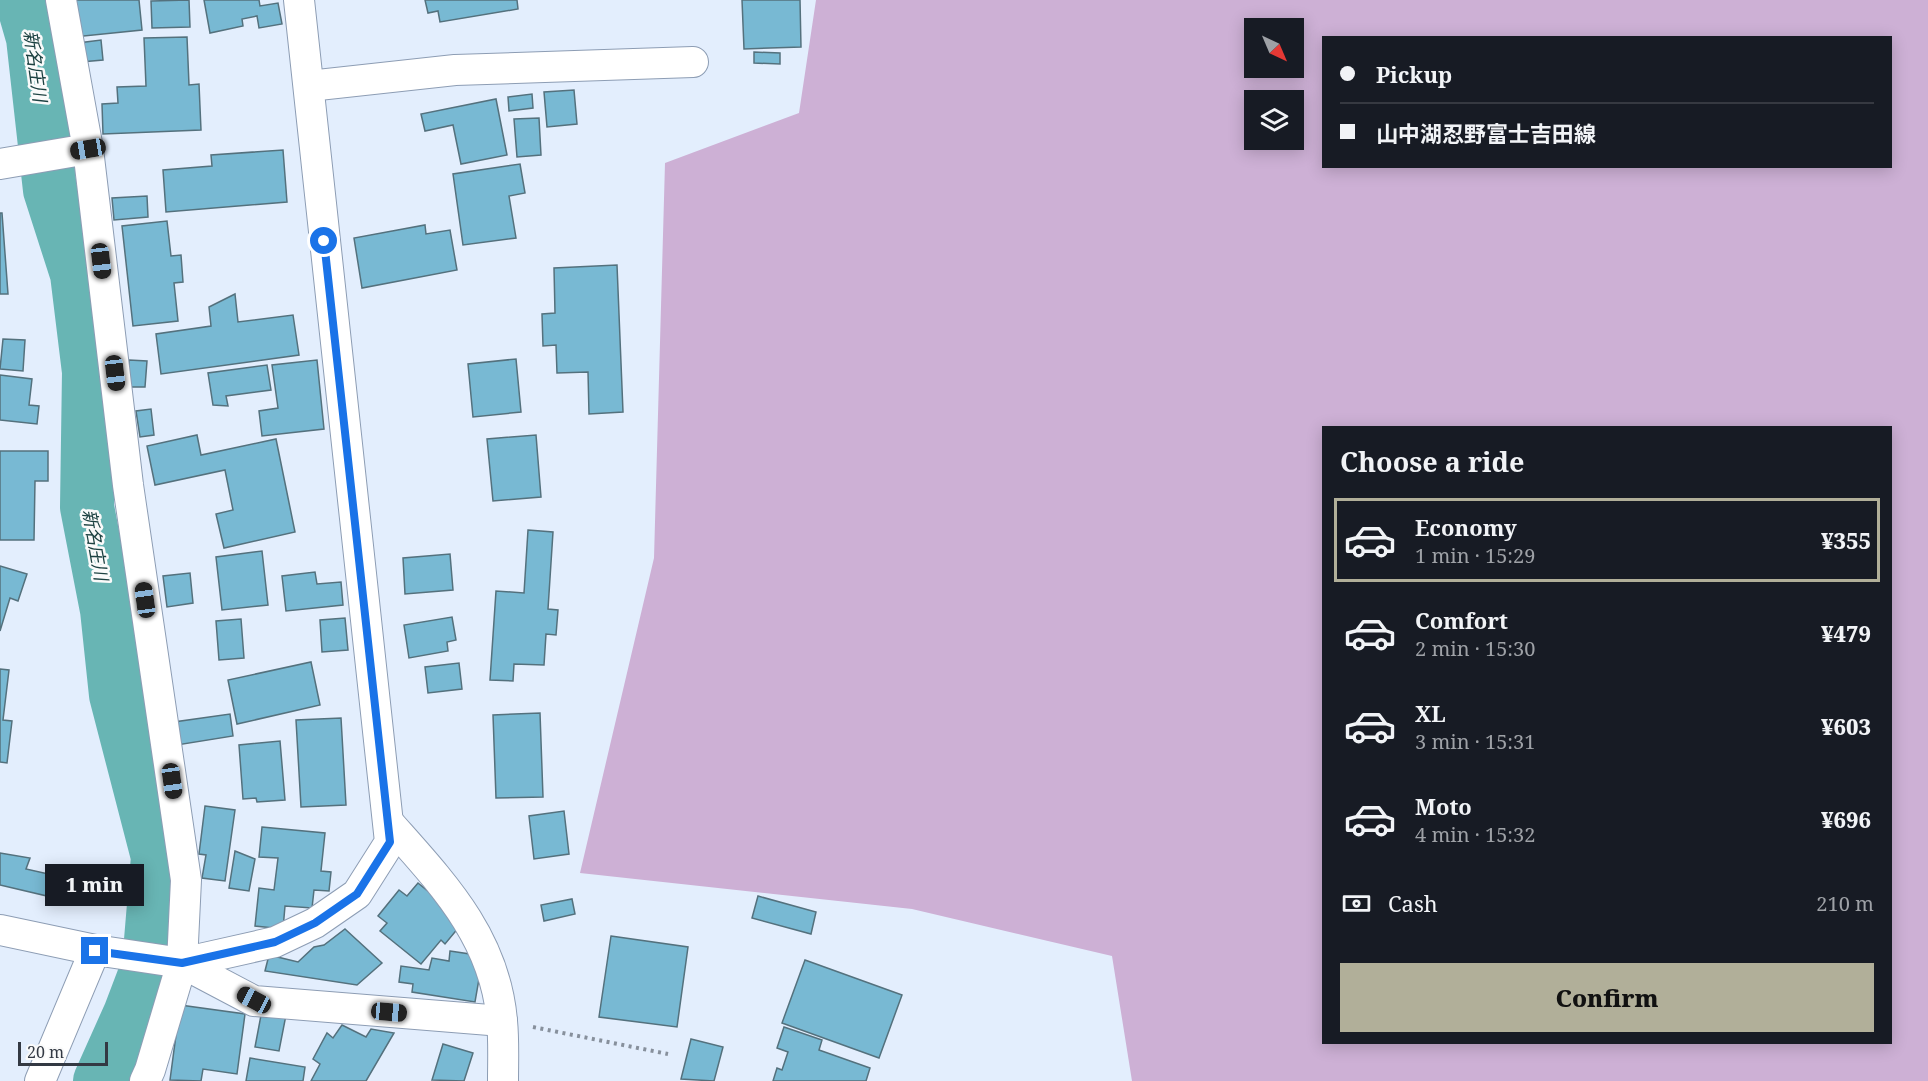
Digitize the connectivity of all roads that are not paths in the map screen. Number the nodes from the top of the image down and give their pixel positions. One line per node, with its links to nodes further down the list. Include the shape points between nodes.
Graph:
1 (61, 0): 5 (street)
2 (299, 0): 4 (street)
3 (693, 62): 4 (street, via 455,70)
4 (309, 86): 7 (street)
5 (88, 149): 6 (street); 10 (street, via 128,485 186,880)
6 (0, 164)
7 (389, 823): 10 (street, via 390,842 357,894 315,923 275,942); 11 (street, via 437,877 478,935 496,983)
8 (0, 930): 9 (street)
9 (95, 951): 10 (street); 12 (street)
10 (182, 963): 11 (street, via 254,1000); 13 (street)
11 (502, 1022): 14 (street)
12 (40, 1081)
13 (145, 1081)
14 (502, 1081)

